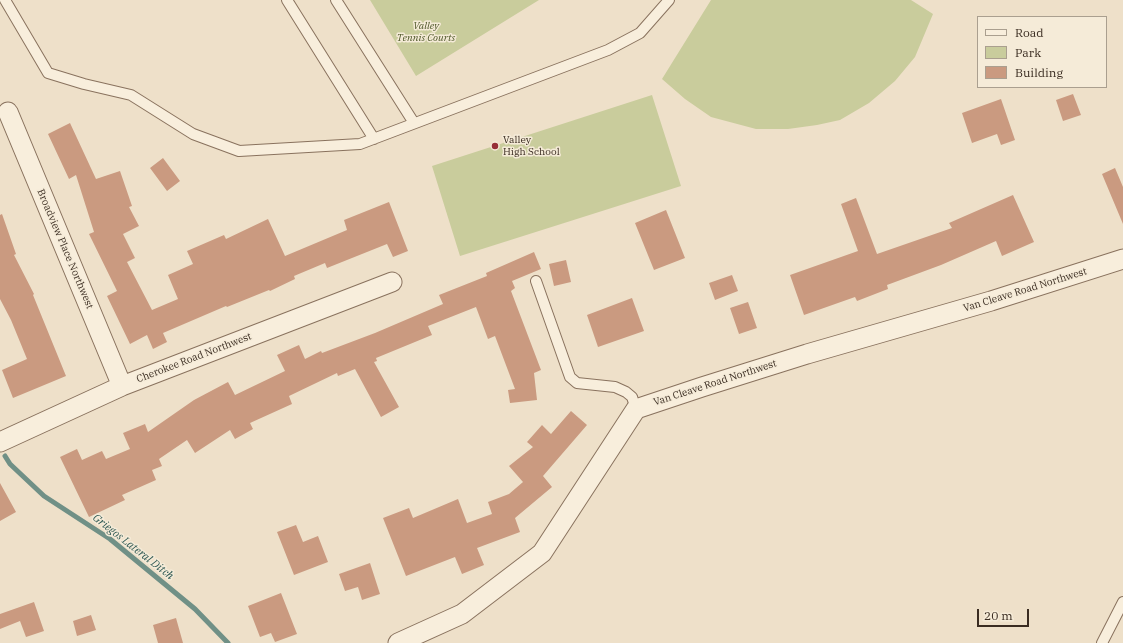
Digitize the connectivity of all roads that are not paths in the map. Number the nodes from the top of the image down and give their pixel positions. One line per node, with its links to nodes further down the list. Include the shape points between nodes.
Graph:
1 (5, 0): 7 (lane, via 48,73 131,95 193,134 239,151 360,144)
2 (287, 0): 7 (lane)
3 (336, 0): 6 (lane)
4 (669, 0): 6 (lane, via 640,33 608,50)
5 (8, 112): 11 (street, Broadview Place Northwest)
6 (414, 123): 7 (lane)
7 (374, 138)
8 (1123, 259): 12 (street, Van Cleave Road Northwest, via 991,301 807,354)
9 (536, 281): 12 (lane, via 570,377 576,383 615,387 626,392 632,398)
10 (392, 282): 11 (street, Cherokee Road Northwest)
11 (122, 386): 13 (street, Cherokee Road Northwest)
12 (636, 409): 15 (street, via 542,553 462,614)
13 (0, 442)
14 (1123, 602): 16 (lane)
15 (398, 643)
16 (1102, 643)

